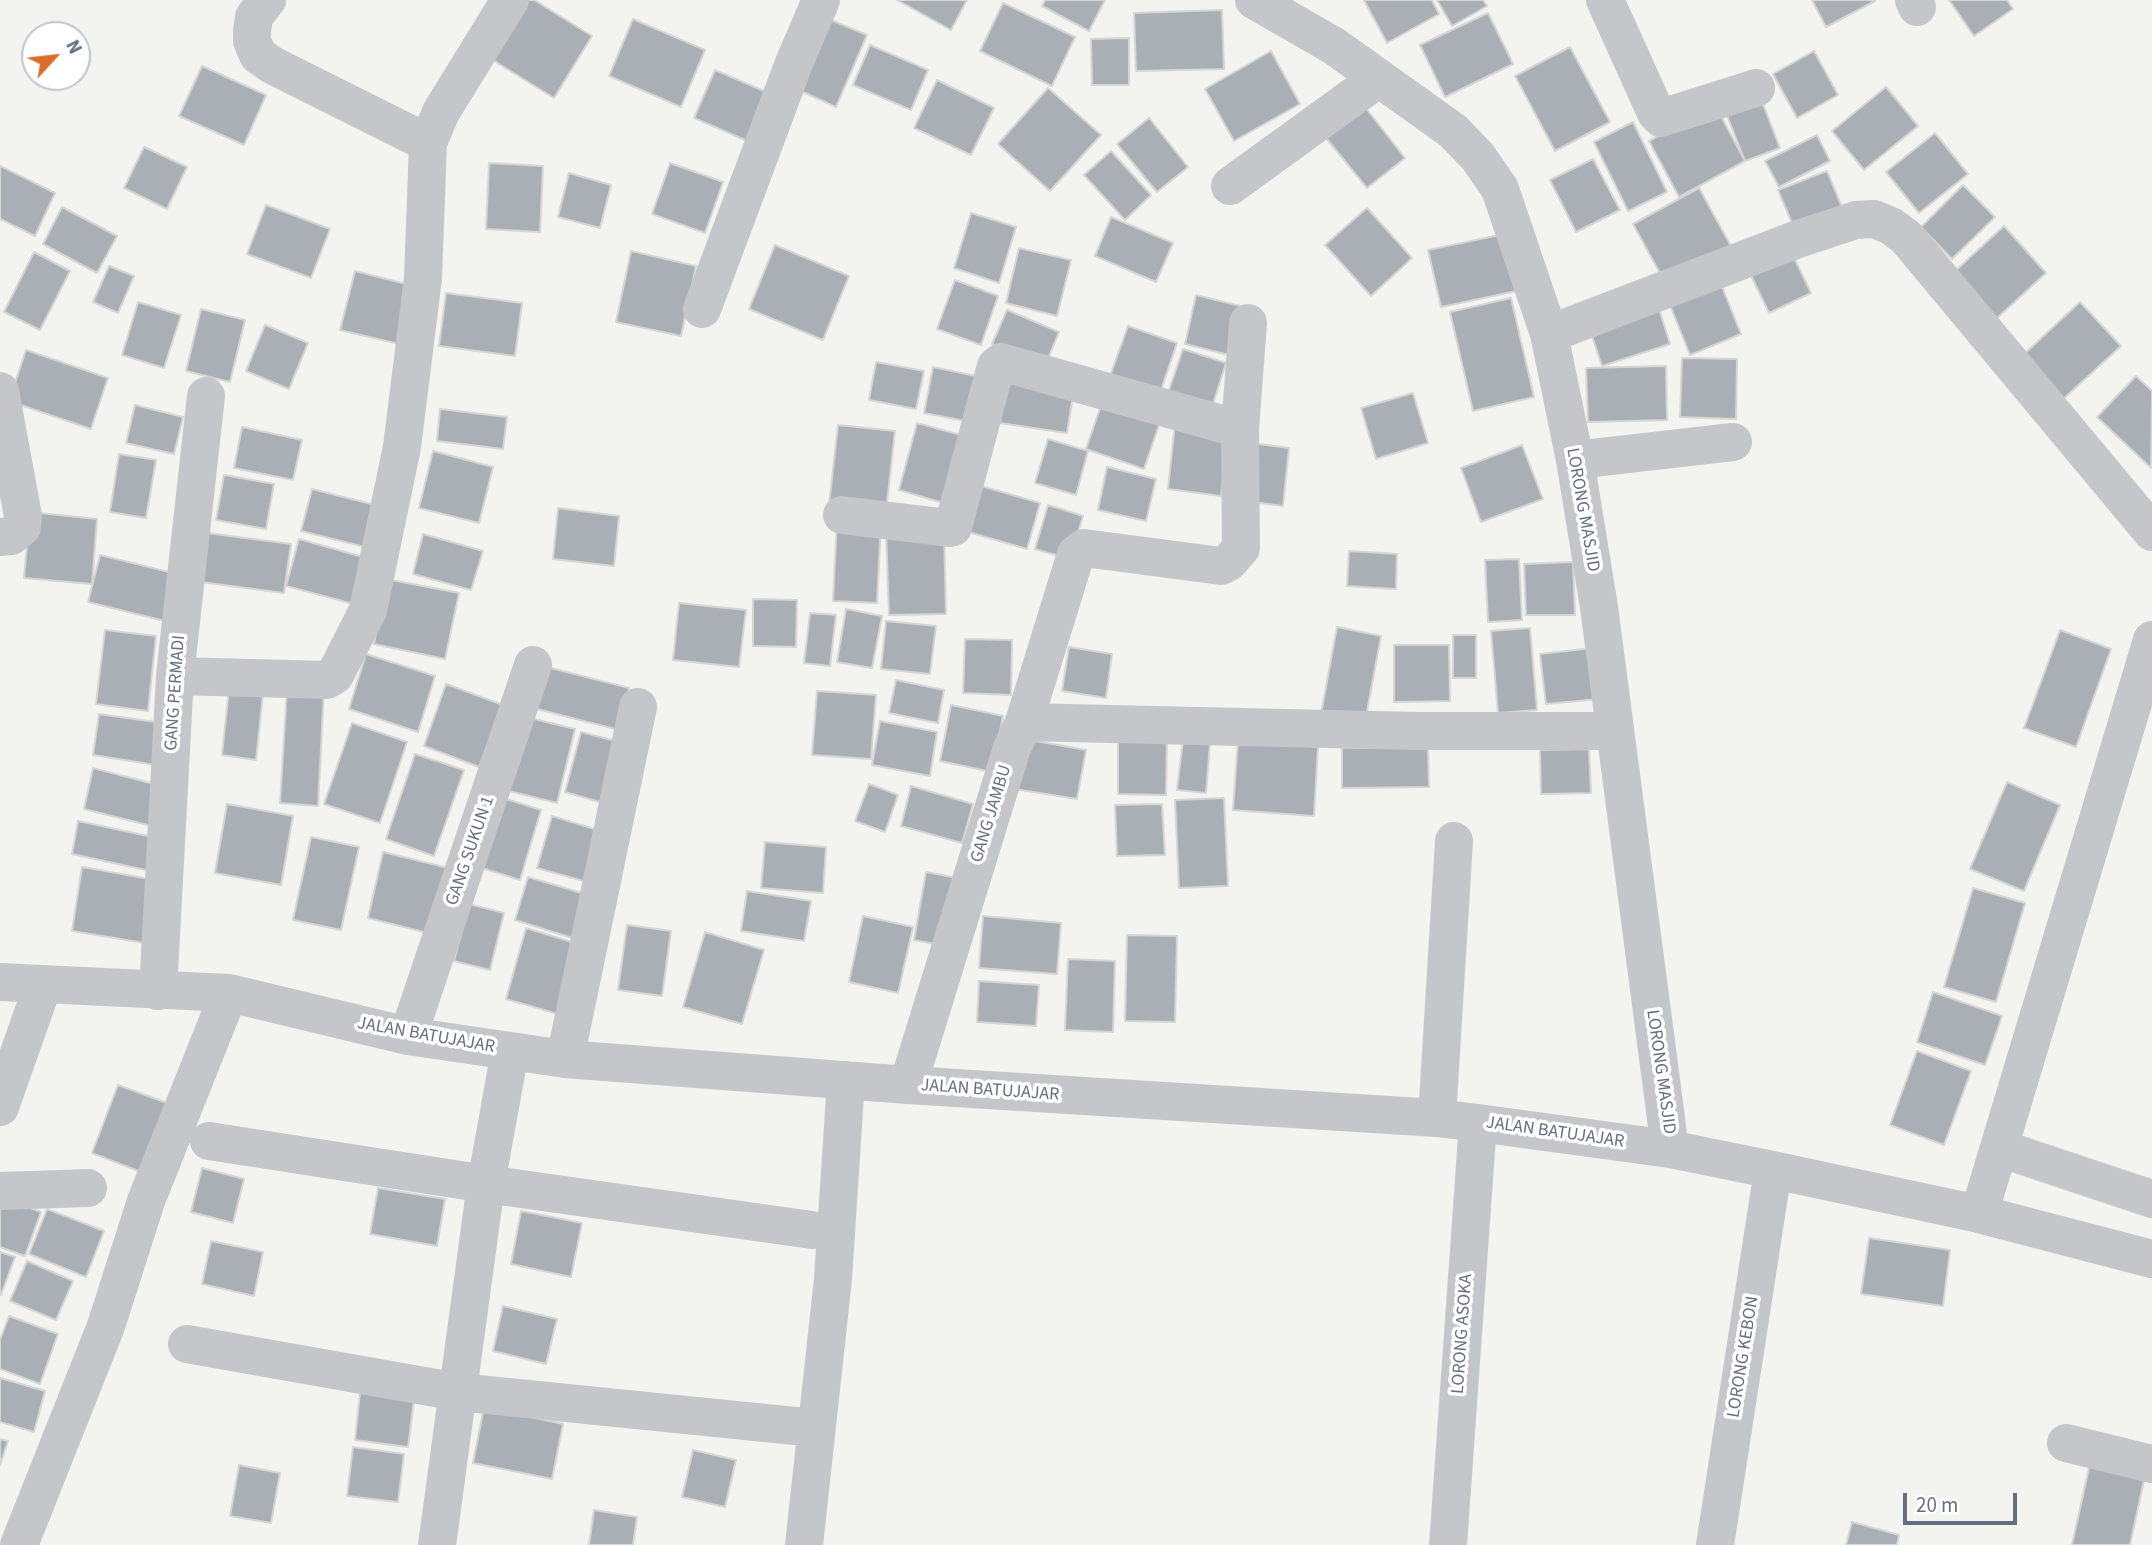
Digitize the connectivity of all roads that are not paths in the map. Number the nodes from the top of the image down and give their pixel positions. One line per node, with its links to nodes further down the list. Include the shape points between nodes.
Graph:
1 (267, 0): 8 (street, via 254,17 251,31 258,55)
2 (510, 0): 8 (street, via 442,112)
3 (821, 0): 10 (street)
4 (1254, 0): 6 (street, LORONG MASJID)
5 (1605, 0): 7 (street, via 1661,118)
6 (1379, 78): 9 (street); 12 (street, LORONG MASJID, via 1452,131 1500,189)
7 (1756, 88)
8 (428, 144): 23 (street, via 423,278 403,434 368,610 335,675 327,680)
9 (1230, 186)
10 (702, 309)
11 (1248, 323): 15 (street)
12 (1549, 334): 17 (street, LORONG MASJID); 19 (street, via 1798,239 1856,220 1874,219 1906,237)
13 (0, 391): 20 (street, via 23,516 22,527)
14 (206, 396): 23 (street, GANG PERMADI)
15 (1240, 429): 18 (street, via 1002,362 996,366 953,527); 25 (street, GANG JAMBU, via 1241,548 1221,566 1084,548 1076,554)
16 (1733, 442): 17 (street)
17 (1575, 460): 26 (street, LORONG MASJID)
18 (842, 516)
19 (2152, 532)
20 (0, 537)
21 (2152, 640): 42 (street)
22 (533, 665): 32 (street, GANG SUKUN 1)
23 (175, 676): 30 (street, GANG PERMADI)
24 (638, 707): 34 (street)
25 (1024, 722): 26 (street); 36 (street, GANG JAMBU, via 1012,748)
26 (1614, 731): 41 (street, LORONG MASJID)
27 (1454, 841): 38 (street)
28 (0, 982): 29 (street, JALAN BATUJAJAR)
29 (43, 985): 30 (street, JALAN BATUJAJAR); 37 (street)
30 (158, 991): 31 (street, JALAN BATUJAJAR)
31 (229, 993): 32 (street, JALAN BATUJAJAR); 56 (street, via 150,1190 106,1326)
32 (408, 1036): 33 (street, JALAN BATUJAJAR)
33 (510, 1051): 34 (street, JALAN BATUJAJAR); 44 (street)
34 (565, 1059): 35 (street, JALAN BATUJAJAR)
35 (846, 1080): 36 (street, JALAN BATUJAJAR); 53 (street, via 833,1279)
36 (908, 1085): 38 (street, JALAN BATUJAJAR)
37 (0, 1107)
38 (1437, 1118): 39 (street, JALAN BATUJAJAR)
39 (1479, 1123): 41 (street, JALAN BATUJAJAR); 59 (street, LORONG ASOKA)
40 (209, 1141): 44 (street)
41 (1670, 1149): 43 (street, JALAN BATUJAJAR)
42 (1999, 1149): 47 (street); 48 (street)
43 (1773, 1170): 48 (street, JALAN BATUJAJAR); 60 (street, LORONG KEBON)
44 (486, 1184): 49 (street); 52 (street)
45 (88, 1188): 46 (street)
46 (0, 1191)
47 (2152, 1199)
48 (1979, 1214): 50 (street, JALAN BATUJAJAR)
49 (812, 1230)
50 (2152, 1259)
51 (187, 1345): 52 (street)
52 (458, 1392): 53 (street); 57 (street)
53 (815, 1427): 58 (street)
54 (2066, 1443): 55 (street)
55 (2152, 1464)
56 (19, 1545)
57 (437, 1545)
58 (804, 1545)
59 (1448, 1545)
60 (1716, 1545)

